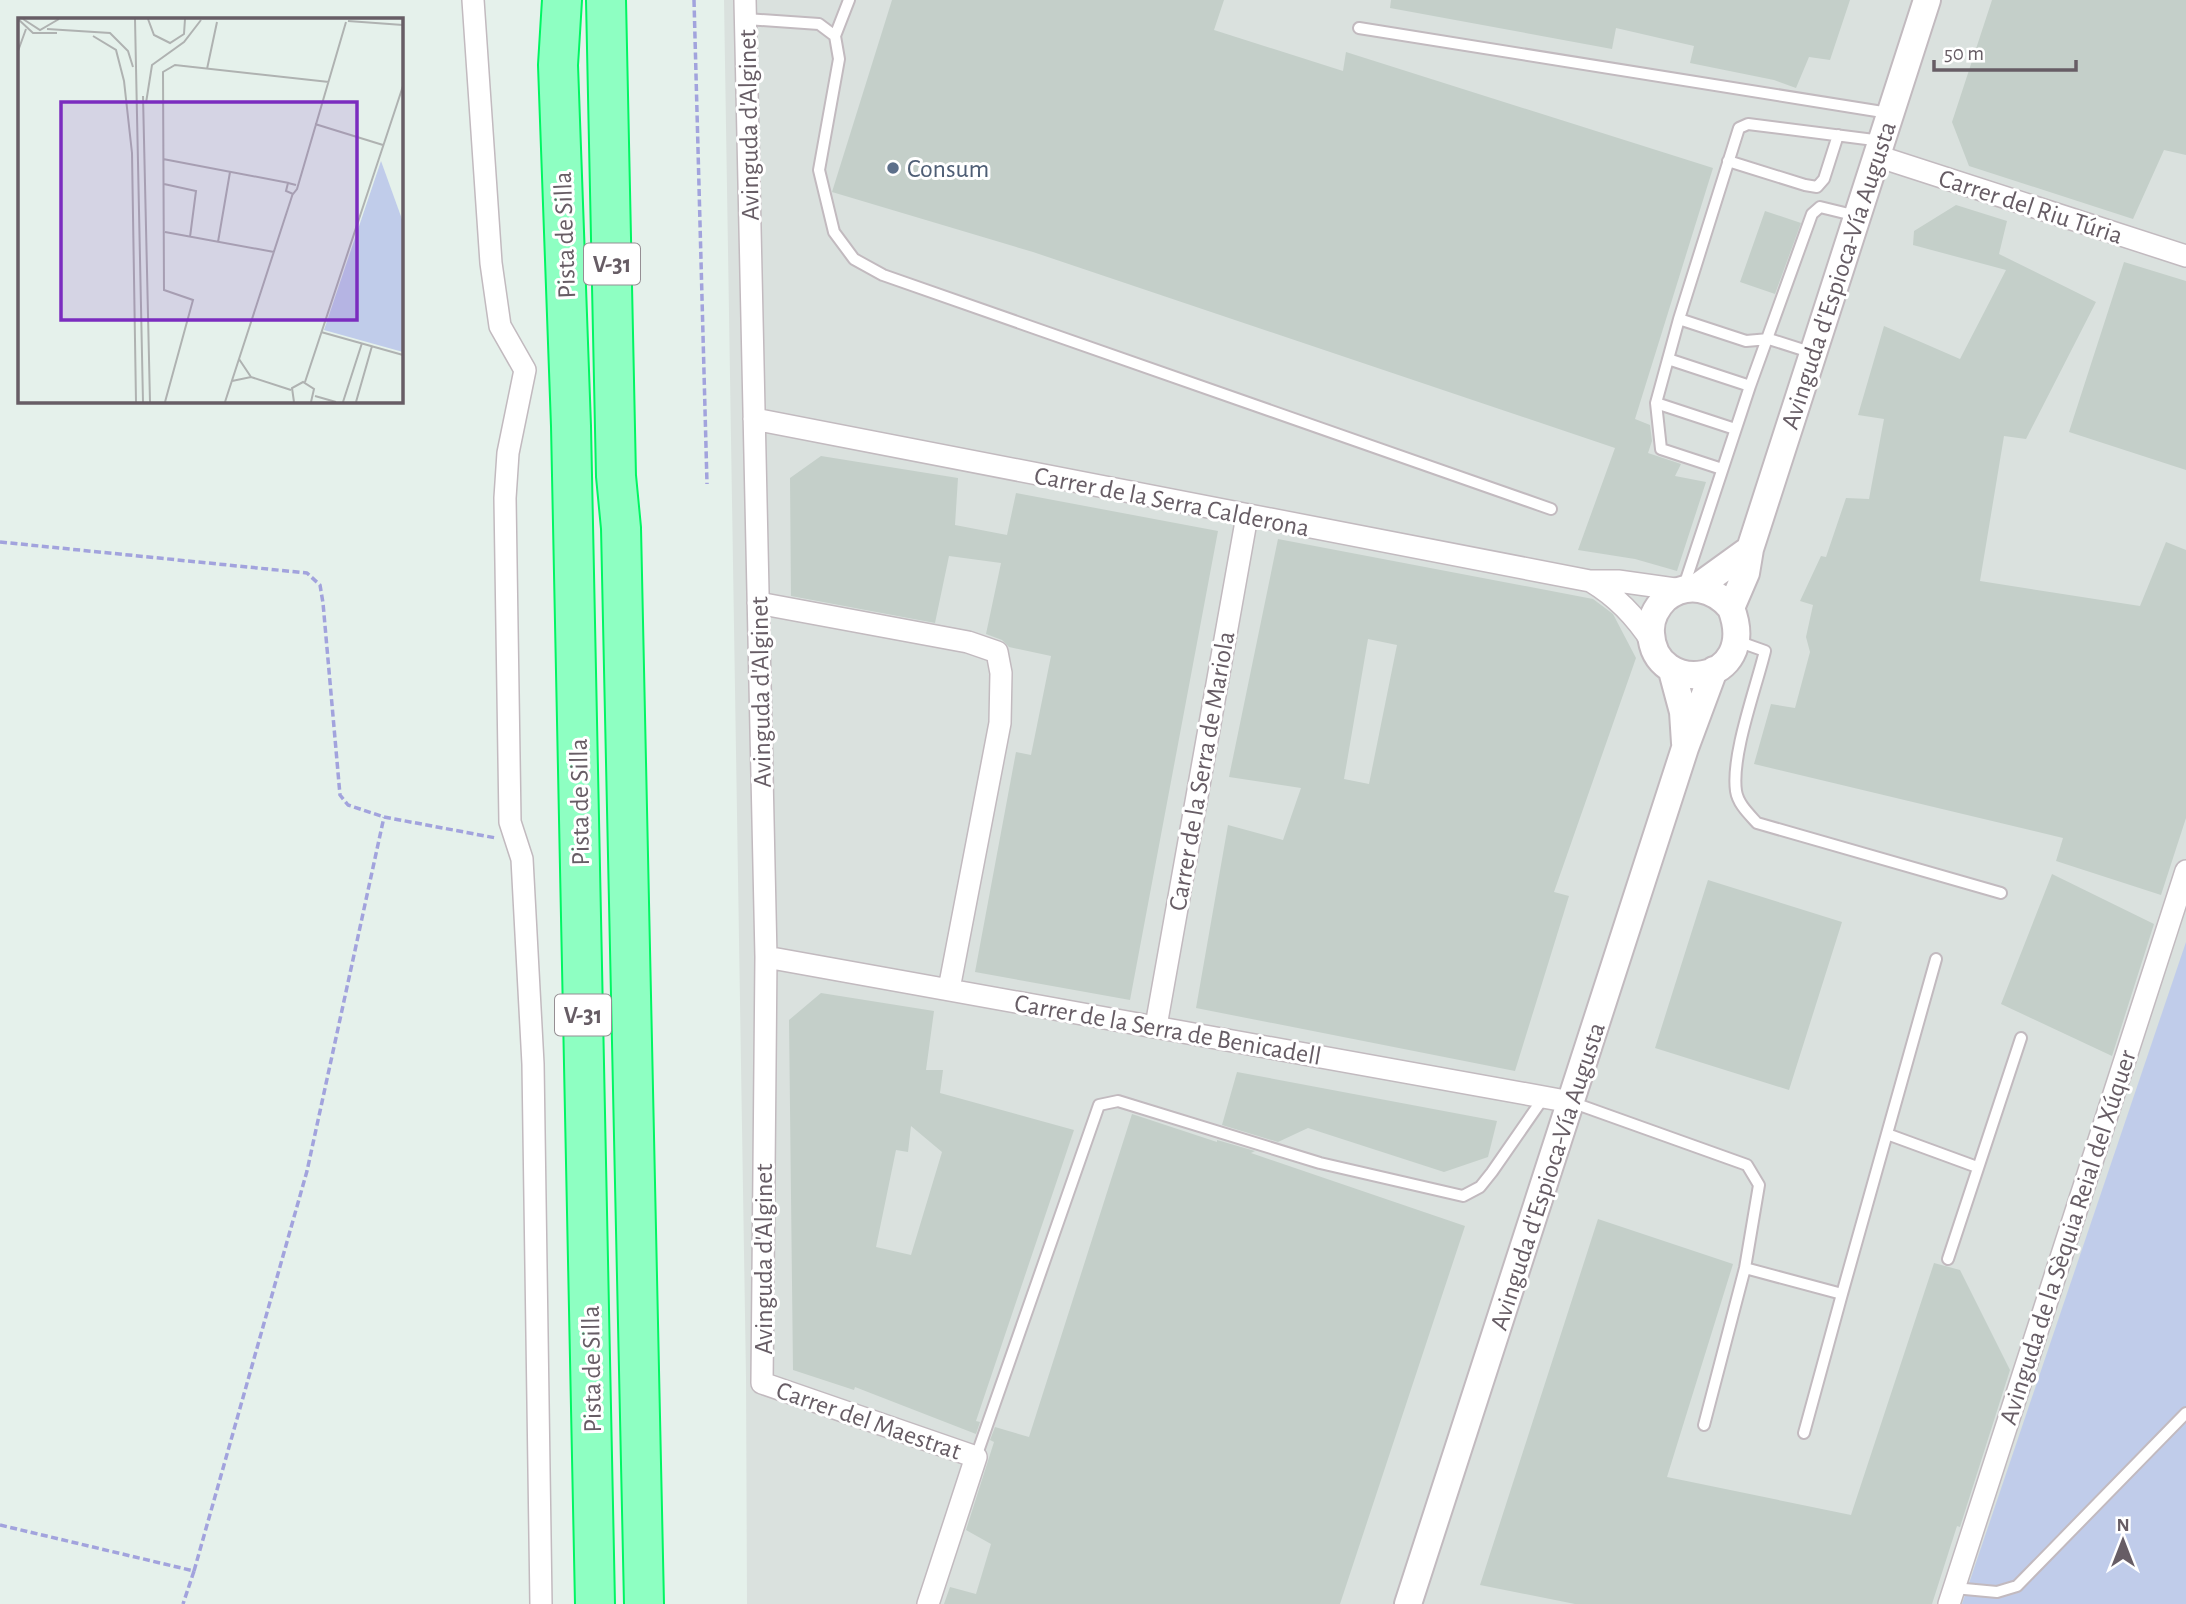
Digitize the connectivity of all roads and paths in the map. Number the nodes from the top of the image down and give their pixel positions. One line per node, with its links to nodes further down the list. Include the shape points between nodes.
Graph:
1 (473, 0): 44 (street, via 491,263 500,326 525,370 508,453 505,498 510,822)
2 (542, 0): 12 (highway)
3 (562, 0): 12 (highway, Pista de Silla / V-31)
4 (606, 0): 31 (highway, Pista de Silla / V-31, via 616,476)
5 (627, 0): 31 (highway, via 636,475)
6 (694, 0): 28 (path, Avinguda d'Alginet)
7 (849, 0): 11 (lane)
8 (1927, 0): 13 (street, Avinguda d'Espioca-Vía Augusta)
9 (746, 9): 11 (lane, via 820,24); 25 (street, Avinguda d'Alginet)
10 (1359, 28): 13 (lane)
11 (835, 36): 29 (lane, via 838,58 820,170 834,232 854,259 883,275)
12 (558, 65): 69 (highway, Pista de Silla / V-31, via 572,453)
13 (1891, 113): 15 (street, Avinguda d'Espioca-Vía Augusta)
14 (1838, 135): 15 (lane); 16 (lane, via 1748,124 1738,128); 16 (lane, via 1824,180 1816,187)
15 (1879, 149): 17 (street, Avinguda d'Espioca-Vía Augusta); 18 (street, Carrer del Riu Túria)
16 (1728, 161): 19 (lane)
17 (1857, 216): 20 (lane, via 1820,207 1812,214); 21 (street, Avinguda d'Espioca-Vía Augusta)
18 (2186, 256)
19 (1679, 319): 20 (lane, via 1746,341); 22 (lane)
20 (1769, 339): 21 (lane); 23 (lane)
21 (1813, 353): 33 (street, Avinguda d'Espioca-Vía Augusta)
22 (1668, 359): 23 (lane); 24 (lane)
23 (1750, 386): 26 (lane)
24 (1656, 403): 26 (lane); 27 (lane, via 1661,449)
25 (754, 419): 30 (street, Carrer de la Serra Calderona); 36 (street, Avinguda d'Alginet)
26 (1735, 429): 27 (lane)
27 (1722, 469): 35 (lane)
28 (707, 484)
29 (1551, 509)
30 (1247, 516): 34 (street, Carrer de la Serra Calderona); 50 (street, Carrer de la Serra de Mariola)
31 (621, 528): 70 (highway, Pista de Silla / V-31)
32 (0, 542): 43 (path, via 307,573 320,585 323,603 341,795 348,805)
33 (1749, 549): 35 (street); 37 (street, Avinguda d'Espioca-Vía Augusta, via 1746,573)
34 (1590, 581): 35 (street, Carrer de la Serra Calderona); 39 (street, Carrer de la Serra Calderona, via 1613,594)
35 (1689, 589): 37 (street, via 1711,591); 39 (street, via 1660,604 1650,629)
36 (758, 603): 47 (street, Avinguda d'Alginet); 49 (street, via 968,642 997,652 1000,723)
37 (1731, 608): 38 (street, via 1738,626)
38 (1737, 641): 40 (street, via 1731,655); 46 (lane, via 1765,651 1736,762 1736,794 1757,823)
39 (1652, 642): 41 (street)
40 (1714, 670): 41 (street, via 1693,675); 42 (street, Avinguda d'Espioca-Vía Augusta)
41 (1672, 671): 42 (street)
42 (1685, 748): 53 (street, Avinguda d'Espioca-Vía Augusta)
43 (384, 817): 44 (path); 65 (path, via 307,1171)
44 (514, 841): 68 (street, via 522,859 533,1063)
45 (2186, 871): 66 (street, Avinguda de la Sèquia Reial del Xúquer)
46 (2001, 893)
47 (766, 957): 49 (street, Carrer de la Serra de Benicadell); 59 (street, Avinguda d'Alginet)
48 (1936, 959): 54 (lane)
49 (948, 989): 50 (street, Carrer de la Serra de Benicadell)
50 (1156, 1026): 52 (street, Carrer de la Serra de Benicadell)
51 (2021, 1038): 55 (lane)
52 (1544, 1097): 53 (street, Carrer de la Serra de Benicadell); 63 (lane, via 1486,1180 1463,1196 1320,1163 1118,1101 1099,1105)
53 (1571, 1102): 57 (lane, via 1747,1165 1759,1185); 72 (street, Avinguda d'Espioca-Vía Augusta)
54 (1887, 1134): 55 (lane); 58 (lane)
55 (1977, 1167): 56 (lane)
56 (1948, 1259)
57 (1745, 1268): 58 (lane); 61 (lane)
58 (1842, 1294): 62 (lane)
59 (762, 1383): 63 (street, Carrer del Maestrat)
60 (2186, 1413): 66 (lane, via 2017,1586)
61 (1704, 1425)
62 (1804, 1433)
63 (976, 1457): 71 (street)
64 (0, 1525): 65 (path)
65 (194, 1571): 67 (path)
66 (1951, 1596)
67 (183, 1604)
68 (541, 1604)
69 (595, 1604)
70 (644, 1604)
71 (928, 1604)
72 (1408, 1604)

